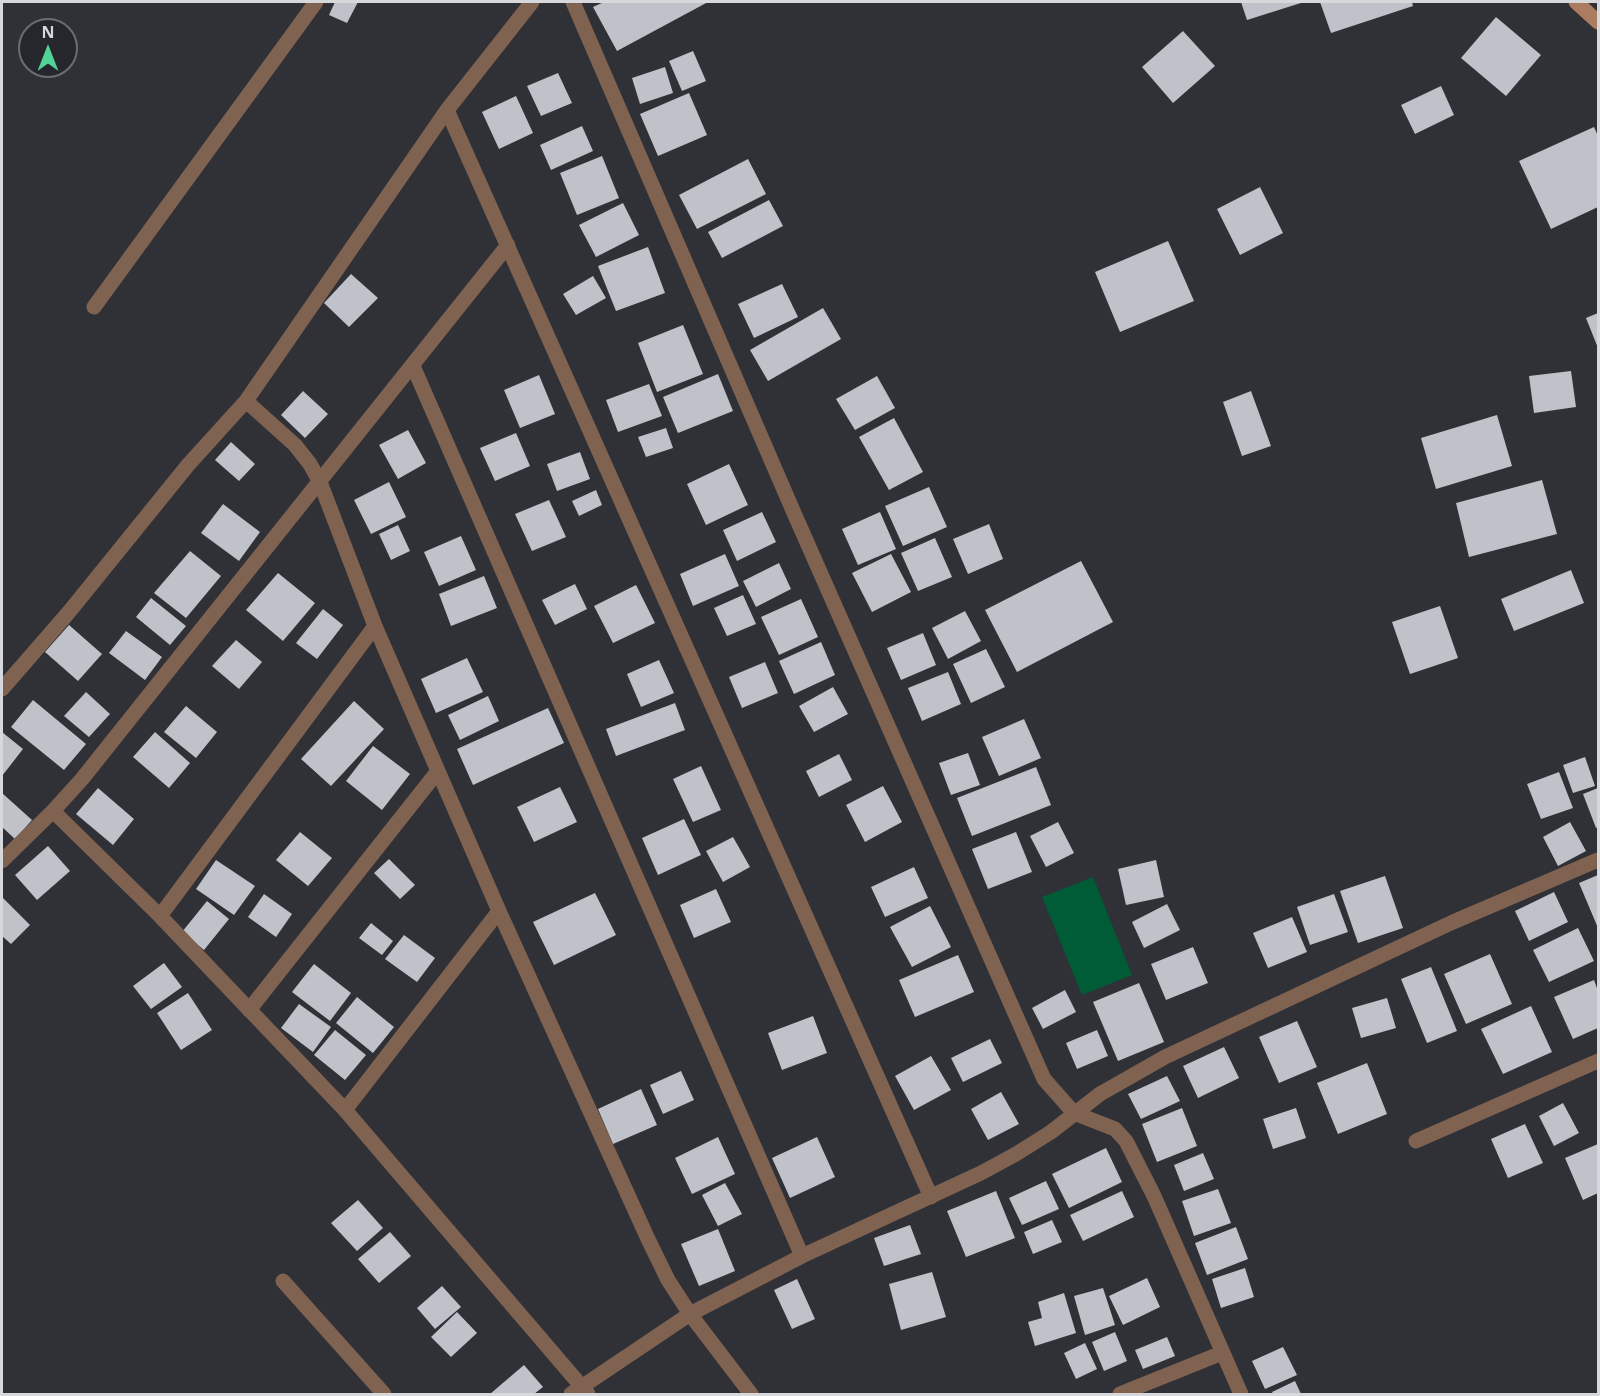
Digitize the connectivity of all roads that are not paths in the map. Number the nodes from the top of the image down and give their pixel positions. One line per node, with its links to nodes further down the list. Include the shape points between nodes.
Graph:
1 (316, 2): 8 (street)
2 (530, 2): 6 (street)
3 (573, 2): 23 (street, via 1044,1079)
4 (1576, 2): 5 (street)
5 (1599, 22)
6 (447, 110): 7 (street); 10 (street)
7 (508, 245): 9 (street); 25 (street)
8 (93, 307)
9 (413, 366): 11 (street); 26 (street)
10 (246, 401): 11 (street, via 295,445); 13 (street)
11 (320, 482): 12 (street); 15 (street)
12 (375, 626): 14 (street); 19 (street)
13 (2, 689)
14 (438, 771): 18 (street); 20 (street)
15 (53, 811): 17 (street); 19 (street)
16 (1599, 860): 23 (street, via 1453,922 1239,1021 1165,1057)
17 (2, 861)
18 (499, 911): 22 (street); 28 (street, via 648,1239)
19 (160, 916): 20 (street)
20 (249, 1010): 22 (street)
21 (1599, 1061): 24 (street)
22 (345, 1110): 30 (street)
23 (1074, 1113): 25 (street, via 1016,1154); 29 (street, via 1115,1129 1126,1141)
24 (1416, 1141)
25 (931, 1197): 26 (street)
26 (802, 1256): 28 (street)
27 (283, 1281): 31 (street)
28 (690, 1314): 30 (street); 32 (street)
29 (1222, 1353): 33 (street); 34 (street)
30 (580, 1392)
31 (384, 1395)
32 (751, 1395)
33 (1120, 1395)
34 (1241, 1395)

